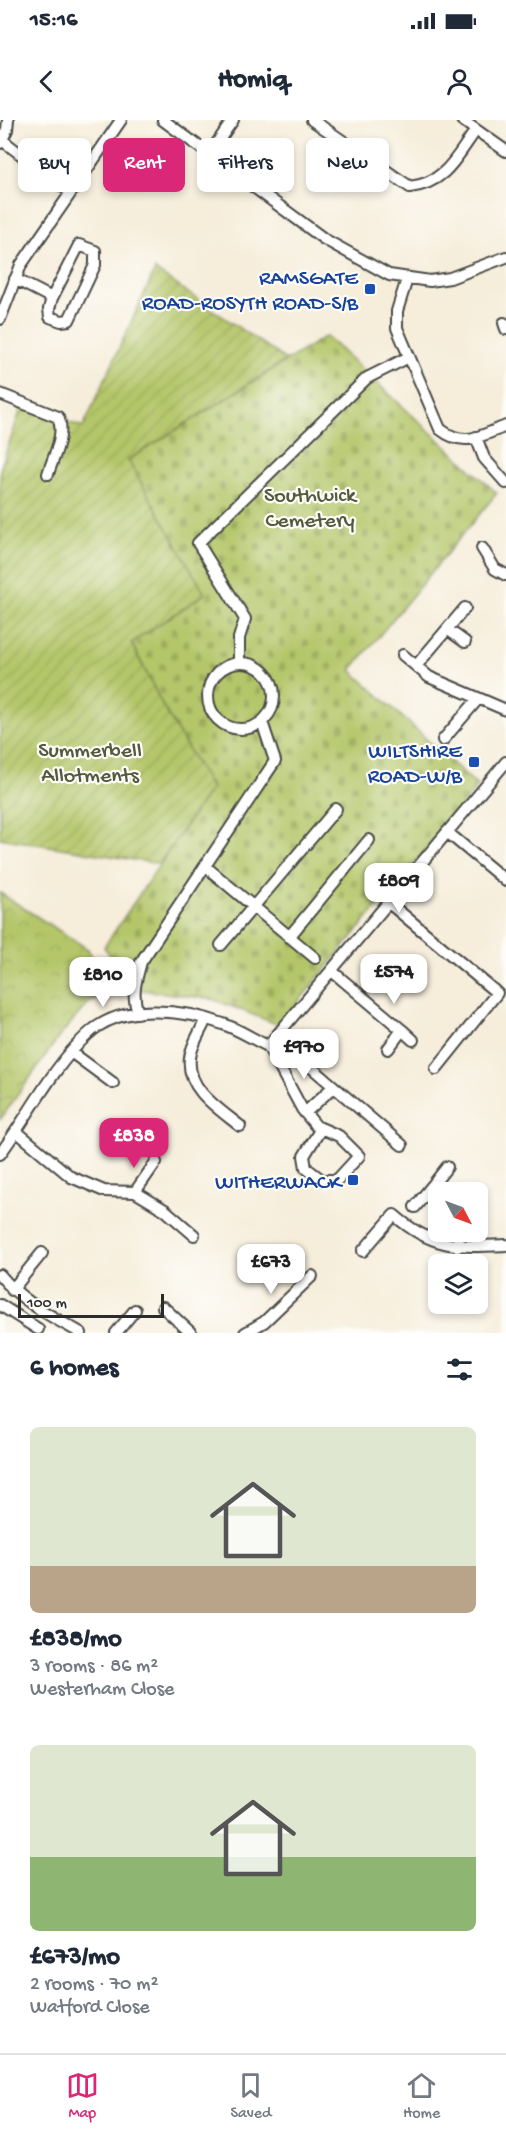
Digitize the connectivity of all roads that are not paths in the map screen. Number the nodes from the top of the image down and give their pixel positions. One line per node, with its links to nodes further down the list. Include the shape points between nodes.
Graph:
1 (8, 120): 9 (street)
2 (121, 120): 13 (street)
3 (163, 120): 10 (street)
4 (232, 120): 8 (street)
5 (312, 120): 7 (street, via 410,187 435,181)
6 (462, 120): 7 (street)
7 (476, 130): 11 (street)
8 (220, 138)
9 (1, 142): 12 (street)
10 (197, 144)
11 (506, 151)
12 (18, 154)
13 (91, 162)
14 (70, 192): 17 (street)
15 (262, 192): 18 (street, via 324,239 364,263)
16 (506, 257): 18 (street, via 450,278)
17 (15, 279): 19 (street); 20 (street)
18 (407, 279): 21 (street, via 397,310 397,328)
19 (52, 298): 19 (street, via 79,245 95,251 95,265 69,320 50,317)
20 (0, 319)
21 (409, 357): 24 (street, via 440,429 462,440); 33 (street, via 367,378 198,543 245,619 239,638)
22 (0, 394): 25 (street, via 58,417 61,433)
23 (506, 426): 24 (street)
24 (476, 437): 26 (street, via 484,458)
25 (48, 474)
26 (506, 483)
27 (482, 548): 28 (street, via 495,569)
28 (506, 575)
29 (465, 608): 30 (street)
30 (447, 629): 31 (street); 34 (street)
31 (465, 642)
32 (403, 655): 34 (street)
33 (239, 663): 37 (street, via 259,668 272,684 273,705); 37 (street, via 219,672 212,681 208,691 213,713 230,727 241,729)
34 (416, 666): 35 (street, via 429,677)
35 (478, 699): 36 (street); 38 (street)
36 (506, 710)
37 (262, 722): 43 (street, via 275,761)
38 (443, 740)
39 (506, 762): 41 (street)
40 (336, 809): 46 (street)
41 (447, 832): 44 (street); 45 (street)
42 (369, 840): 47 (street)
43 (205, 866): 46 (street); 52 (street, via 141,962 133,1000)
44 (506, 881)
45 (389, 903): 50 (street); 51 (street)
46 (254, 907): 47 (street); 48 (street)
47 (289, 937): 49 (street)
48 (221, 945)
49 (315, 958)
50 (333, 972): 54 (street); 56 (street)
51 (502, 996): 60 (street)
52 (138, 1013): 53 (street, via 182,1013); 58 (street, via 111,1019 89,1033)
53 (206, 1019): 56 (street); 64 (street, via 190,1056 190,1074 207,1100)
54 (402, 1030): 55 (street); 57 (street)
55 (413, 1040)
56 (268, 1046): 63 (street)
57 (387, 1049)
58 (71, 1052): 61 (street); 65 (street)
59 (304, 1061): 62 (street)
60 (436, 1070)
61 (114, 1083)
62 (333, 1087): 63 (street); 67 (street)
63 (305, 1113): 66 (street)
64 (240, 1126)
65 (16, 1131): 68 (street); 72 (street, via 72,1177 104,1191)
66 (320, 1131): 66 (street, via 304,1156 306,1168 322,1180 337,1180 359,1156 339,1136)
67 (402, 1145)
68 (0, 1154)
69 (156, 1162): 72 (street)
70 (447, 1167): 71 (street)
71 (440, 1182)
72 (135, 1192): 75 (street, via 165,1210)
73 (428, 1196): 74 (street)
74 (415, 1207)
75 (194, 1235)
76 (458, 1242): 78 (street)
77 (506, 1245): 78 (street)
78 (458, 1247): 79 (street, via 421,1236 394,1215)
79 (363, 1251)
80 (42, 1252): 83 (street)
81 (312, 1276): 91 (street, via 264,1322)
82 (1, 1279): 83 (street)
83 (12, 1290): 88 (street)
84 (0, 1305): 87 (street)
85 (163, 1307): 90 (street)
86 (135, 1310): 89 (street)
87 (38, 1329)
88 (81, 1333)
89 (116, 1333)
90 (191, 1333)
91 (245, 1333)

